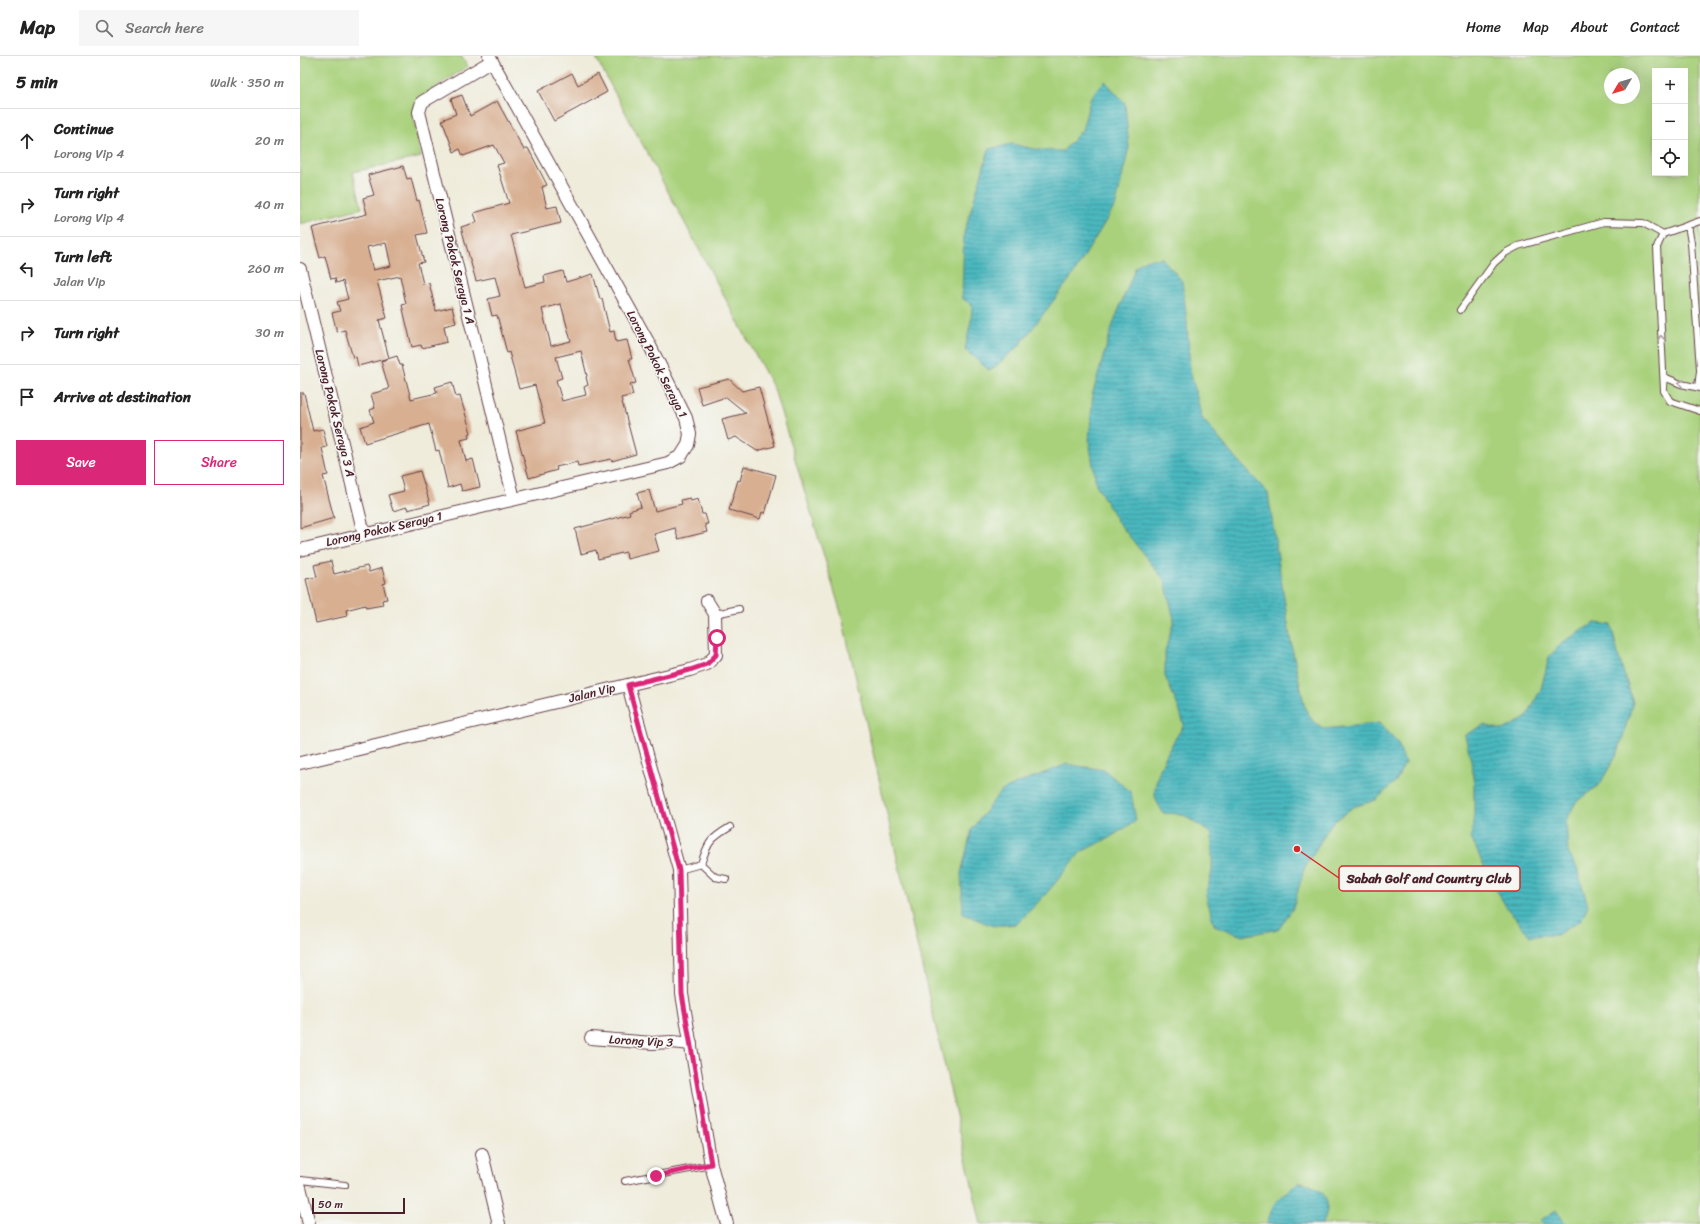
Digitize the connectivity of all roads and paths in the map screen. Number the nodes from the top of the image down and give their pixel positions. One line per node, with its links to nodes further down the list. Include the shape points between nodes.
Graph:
1 (491, 59): 11 (street, Lorong Pokok Seraya 1 A, via 422,102 419,112); 11 (street, Lorong Pokok Seraya 1, via 648,342 686,418 690,434 688,445 681,456 668,463)
2 (1700, 221): 3 (lane)
3 (1688, 225): 4 (lane); 7 (lane)
4 (1663, 234): 6 (lane, via 1643,223 1604,222 1518,246 1494,263); 8 (lane, one-way to 4, via 1657,247)
5 (300, 269): 12 (street, Lorong Pokok Seraya 3 A)
6 (1460, 310)
7 (1700, 370): 9 (lane)
8 (1664, 377): 9 (lane, one-way to 8, via 1681,384); 10 (lane, via 1664,391 1670,401)
9 (1699, 387)
10 (1700, 410)
11 (514, 498): 12 (street, Lorong Pokok Seraya 1)
12 (364, 534): 13 (street, Lorong Pokok Seraya 1)
13 (300, 550)
14 (707, 602): 16 (street)
15 (739, 608): 16 (lane)
16 (715, 614): 17 (street, via 716,655 707,664)
17 (628, 685): 18 (street, Jalan Vip); 21 (street, Jalan Vip)
18 (300, 764)
19 (730, 827): 20 (lane, via 708,844)
20 (702, 864): 21 (lane); 22 (lane, via 715,877)
21 (679, 870): 24 (street, Jalan Vip, via 682,994)
22 (726, 879)
23 (591, 1038): 24 (street, Lorong Vip 3)
24 (691, 1044): 26 (street, Jalan Vip)
25 (482, 1154): 32 (street)
26 (711, 1164): 28 (lane); 33 (street, Jalan Vip)
27 (300, 1180): 29 (lane)
28 (625, 1181)
29 (344, 1185)
30 (300, 1187): 31 (street)
31 (309, 1224)
32 (499, 1224)
33 (727, 1224)

